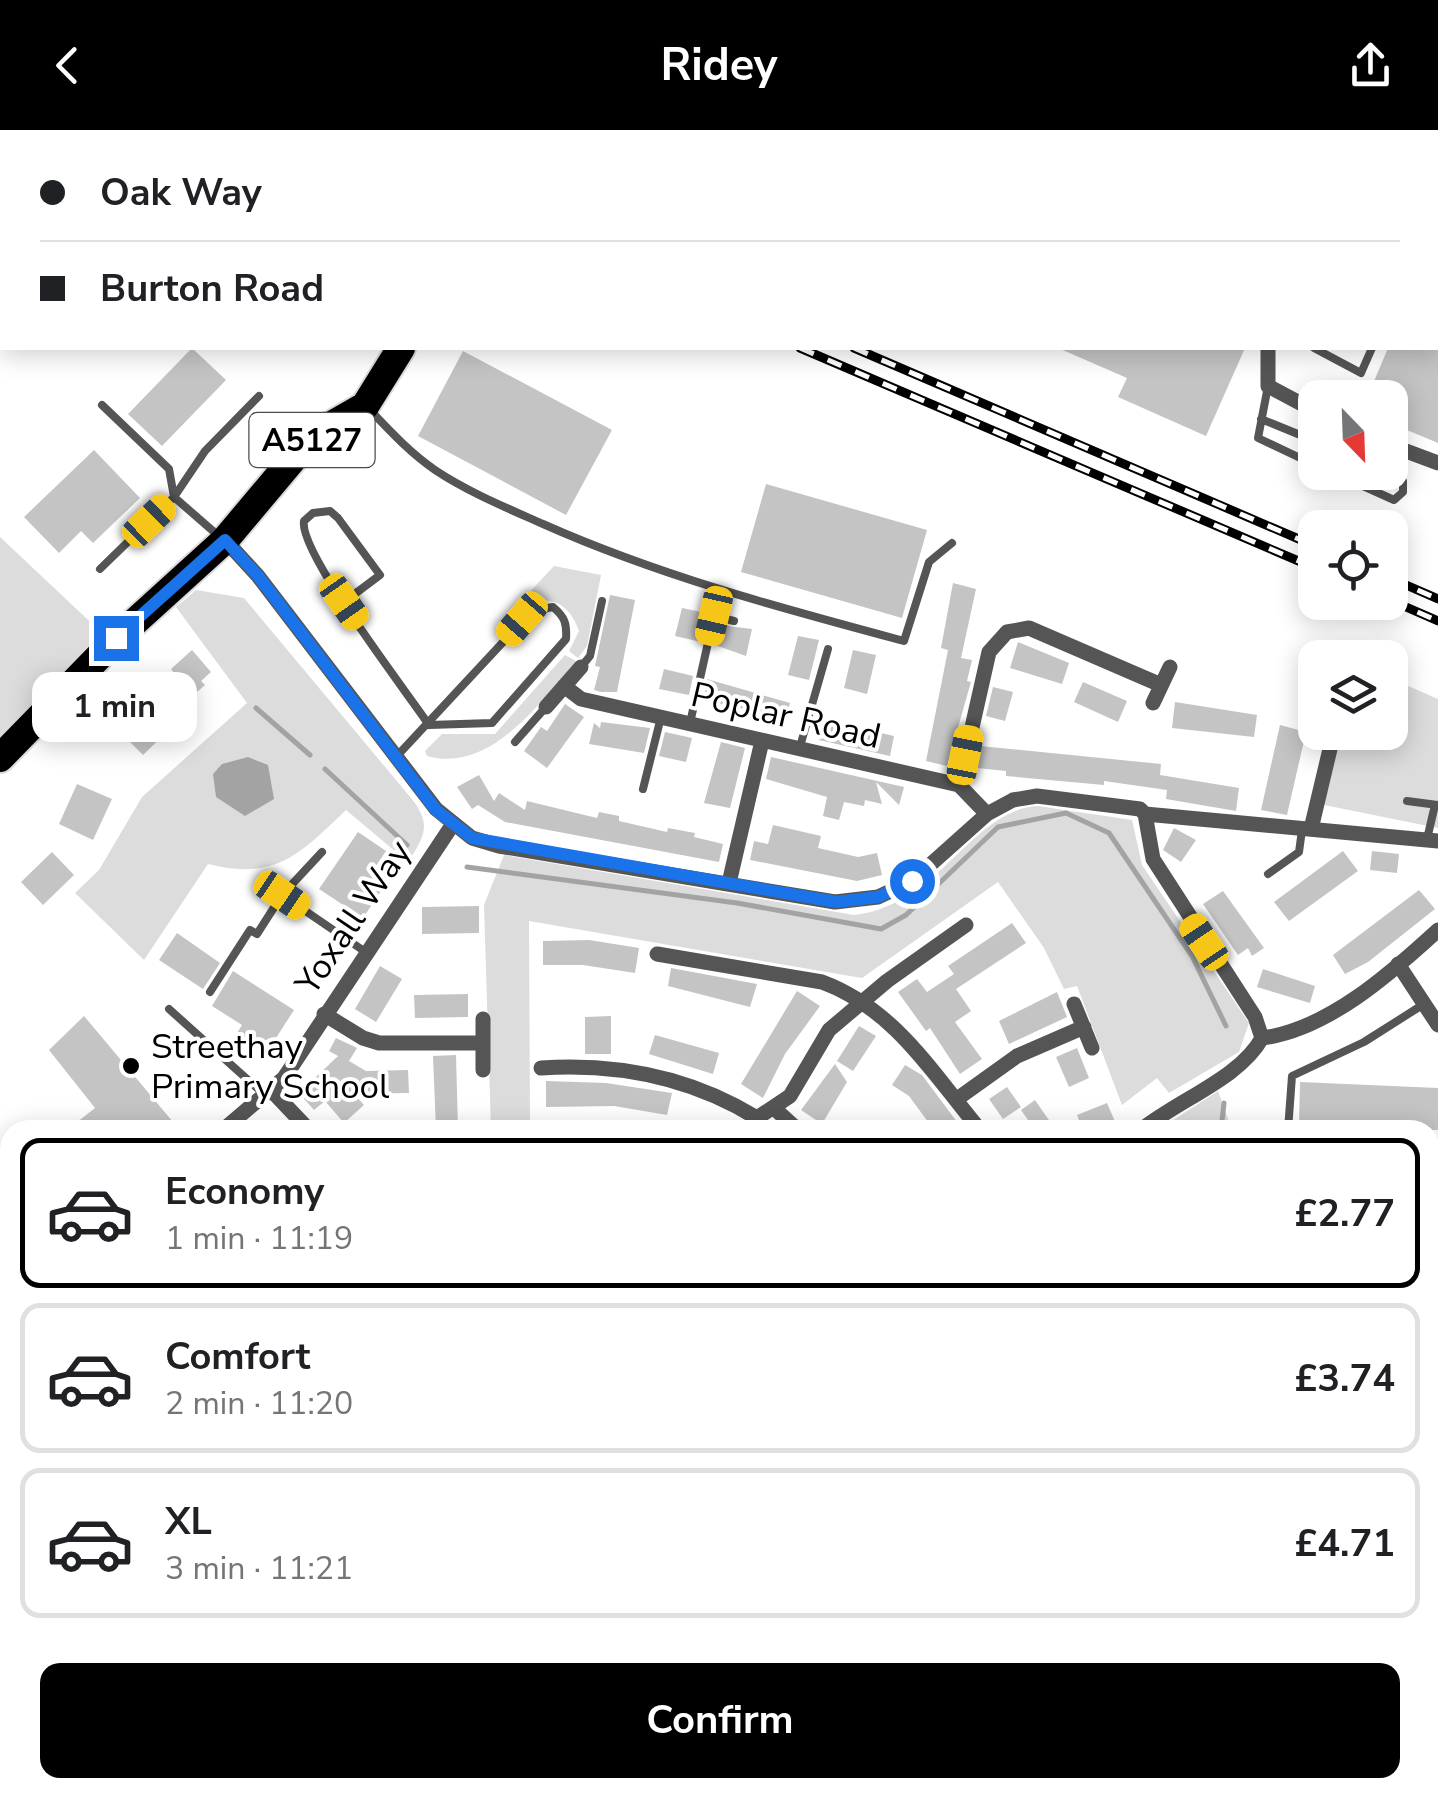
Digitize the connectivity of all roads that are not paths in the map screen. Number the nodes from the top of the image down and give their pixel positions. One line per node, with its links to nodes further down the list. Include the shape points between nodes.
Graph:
1 (400, 350): 9 (highway, A5127)
2 (1268, 350): 5 (street)
3 (1318, 350): 4 (lane, via 1361,373)
4 (1371, 350)
5 (1268, 386): 7 (street); 10 (lane)
6 (259, 396): 17 (lane, via 205,451)
7 (1298, 402)
8 (102, 405): 17 (lane, via 169,469)
9 (365, 406): 18 (highway, A5127, via 298,453); 19 (lane, via 436,470 604,552 904,641 930,562)
10 (1261, 418): 11 (lane); 13 (lane, via 1261,441)
11 (1298, 434)
12 (1408, 452): 14 (street)
13 (1298, 457)
14 (1438, 463)
15 (1372, 490): 16 (lane, via 1394,500)
16 (1402, 490)
17 (174, 497): 18 (lane); 20 (lane)
18 (225, 540): 38 (street); 39 (highway, A5127, via 116,638)
19 (952, 542)
20 (100, 569)
21 (602, 601): 25 (lane, via 590,656)
22 (344, 602): 22 (lane, via 305,541 304,521 313,513 338,518 380,574); 33 (lane)
23 (734, 620): 32 (lane, via 714,616)
24 (828, 648): 36 (lane)
25 (581, 666): 28 (street)
26 (1170, 667): 27 (street)
27 (1161, 685): 29 (street); 40 (street, via 1028,628 1007,632 989,652)
28 (564, 686): 30 (street); 31 (street, Poplar Road, via 581,699)
29 (1154, 704)
30 (546, 706): 34 (lane)
31 (660, 717): 32 (street, Poplar Road); 41 (lane)
32 (690, 723): 35 (street, Poplar Road)
33 (429, 725): 33 (lane, via 492,723 566,639 562,615 552,608 532,611); 38 (lane)
34 (515, 742)
35 (762, 742): 36 (street, Poplar Road); 51 (street)
36 (799, 750): 40 (street, Poplar Road)
37 (1330, 750): 47 (street)
38 (396, 757): 46 (street)
39 (0, 758)
40 (959, 785): 44 (street)
41 (644, 790)
42 (1407, 801): 43 (lane)
43 (1436, 805): 48 (lane)
44 (986, 814): 45 (street, via 1037,796 1133,806); 51 (street, via 912,881 878,897 836,902)
45 (1145, 814): 47 (street); 67 (street, via 1154,859 1256,1017)
46 (453, 824): 51 (street, via 499,846); 55 (street, Yoxall Way)
47 (1306, 828): 48 (street); 50 (lane, via 1299,852)
48 (1432, 840)
49 (322, 852): 52 (lane)
50 (1268, 874)
51 (730, 883)
52 (282, 895): 55 (lane); 58 (lane)
53 (966, 926): 59 (street)
54 (1438, 930): 57 (street)
55 (367, 952): 63 (street, Yoxall Way)
56 (657, 954): 59 (street, via 822,982)
57 (1398, 964): 61 (street); 67 (street, via 1293,1034)
58 (210, 992)
59 (862, 1001): 73 (street, via 917,1049); 74 (street, via 829,1030 790,1096)
60 (1074, 1004): 66 (street)
61 (1424, 1004): 65 (street); 82 (lane, via 1292,1076)
62 (168, 1009): 72 (lane)
63 (324, 1014): 68 (street, via 379,1043); 72 (street, Yoxall Way)
64 (483, 1019): 68 (street)
65 (1438, 1025)
66 (1084, 1027): 69 (street); 73 (street, via 1017,1056)
67 (1262, 1038): 81 (street, via 1247,1064)
68 (483, 1043): 71 (street)
69 (1092, 1048)
70 (540, 1068): 77 (street, via 664,1077 718,1094)
71 (484, 1070)
72 (269, 1093): 75 (street, Yoxall Way); 76 (street)
73 (958, 1099): 80 (street)
74 (775, 1109): 78 (street); 79 (street)
75 (235, 1120)
76 (298, 1120)
77 (748, 1120)
78 (759, 1120)
79 (787, 1120)
80 (973, 1120)
81 (1154, 1120)
82 (1289, 1120)

